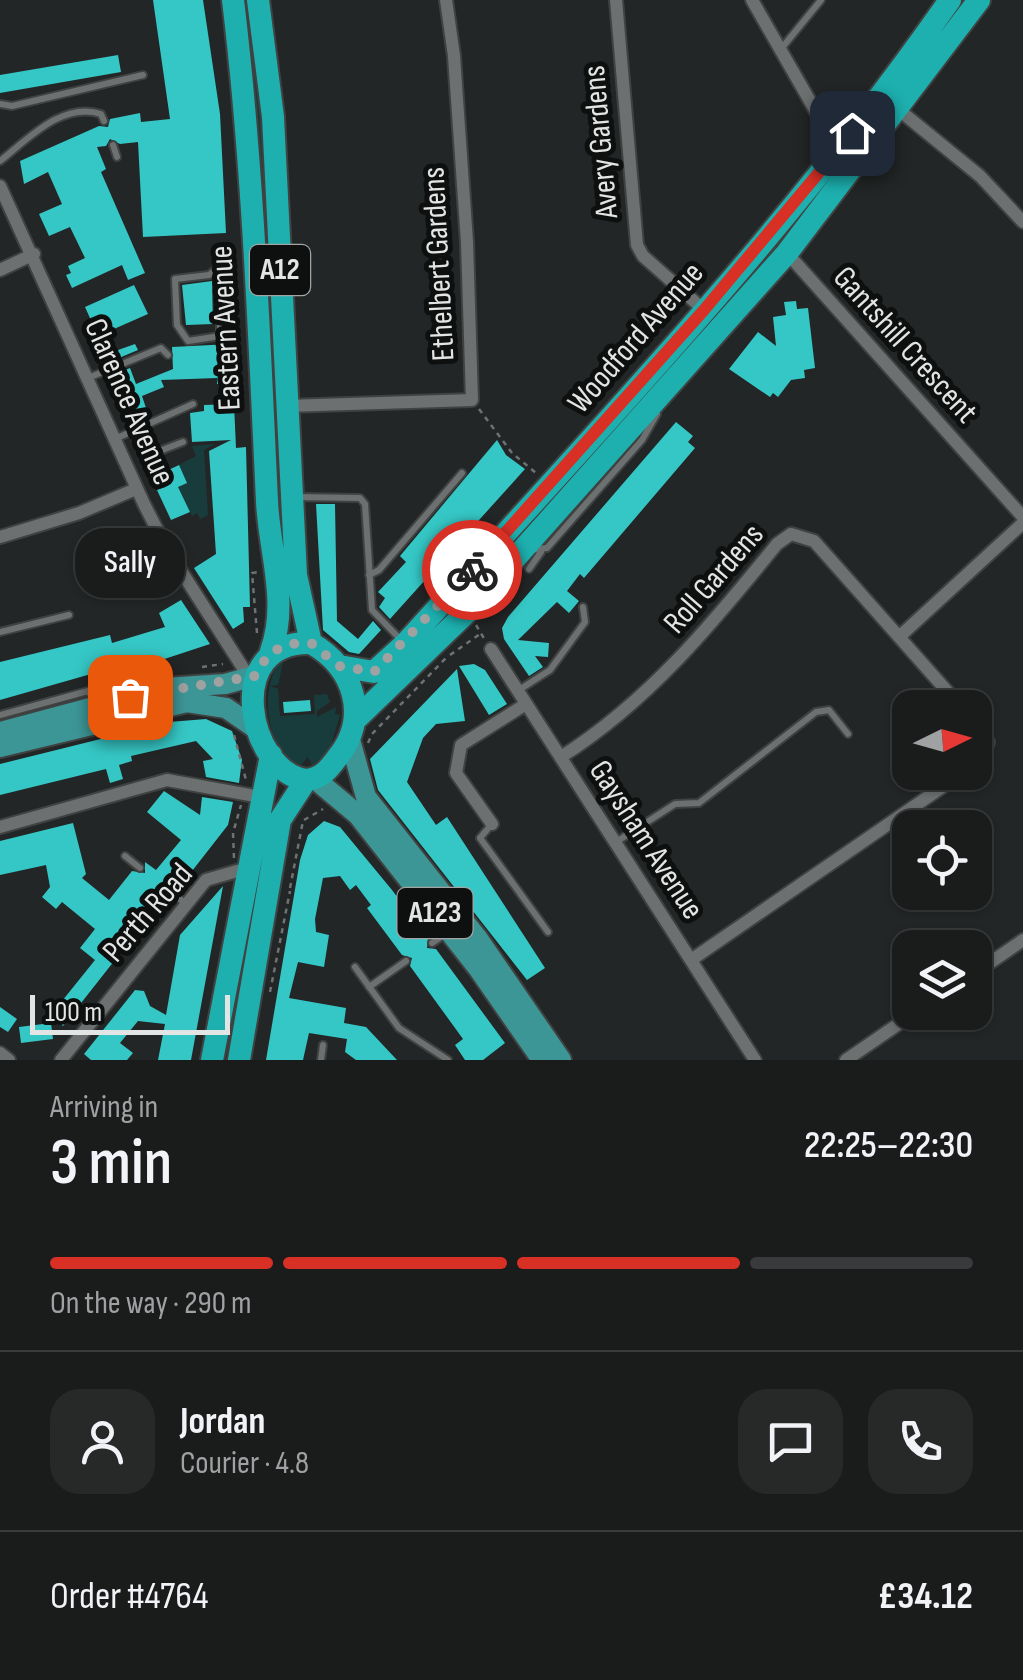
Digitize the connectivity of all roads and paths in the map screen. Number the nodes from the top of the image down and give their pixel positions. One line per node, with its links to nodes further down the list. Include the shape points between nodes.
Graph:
1 (233, 0): 50 (highway, Eastern Avenue / A12, via 249,134 267,507 278,592)
2 (258, 0): 30 (highway, Eastern Avenue / A12, via 272,117)
3 (446, 0): 28 (street, Ethelbert Gardens)
4 (616, 0): 25 (street, Avery Gardens, via 638,245)
5 (752, 0): 9 (street)
6 (821, 0): 9 (lane)
7 (950, 0): 15 (highway, Woodford Avenue)
8 (979, 0): 12 (highway, Woodford Avenue)
9 (780, 50): 15 (street)
10 (144, 75): 11 (lane)
11 (0, 104)
12 (899, 110): 19 (street, via 980,176); 20 (highway, Woodford Avenue)
13 (104, 121): 17 (lane, via 88,109 60,116)
14 (113, 145): 16 (lane)
15 (838, 150): 25 (highway, Woodford Avenue)
16 (117, 157)
17 (0, 161)
18 (0, 186): 21 (street, Clarence Avenue)
19 (1023, 222)
20 (787, 253): 38 (street, Gantshill Crescent); 43 (highway, Woodford Avenue, via 532,556)
21 (34, 254): 24 (street); 27 (street, Clarence Avenue)
22 (230, 258): 23 (lane)
23 (220, 267): 23 (lane, via 220,336 188,342 178,325 174,279)
24 (0, 270)
25 (704, 310): 35 (highway, Woodford Avenue)
26 (168, 355): 27 (lane, via 161,348)
27 (87, 379): 32 (street, Clarence Avenue)
28 (472, 400): 30 (street, Ethelbert Gardens); 35 (path, via 512,454)
29 (193, 404): 31 (lane)
30 (287, 406): 37 (highway, Eastern Avenue / A12)
31 (142, 427): 32 (lane); 33 (lane, via 156,452)
32 (112, 440): 36 (street, Clarence Avenue)
33 (183, 442)
34 (462, 474): 41 (lane)
35 (550, 485): 49 (highway, Woodford Avenue)
36 (136, 488): 39 (street); 53 (street, Clarence Avenue)
37 (294, 497): 41 (lane, via 360,498); 48 (highway, Eastern Avenue / A12, via 296,575)
38 (1023, 520): 47 (street)
39 (0, 537)
40 (261, 572): 50 (path, via 252,572)
41 (369, 575): 49 (lane, via 372,610)
42 (583, 607): 55 (lane, via 585,622 561,658)
43 (468, 611): 46 (path); 63 (highway, Woodford Avenue)
44 (69, 615): 45 (lane)
45 (0, 632)
46 (481, 633): 51 (path); 63 (path, via 446,654 372,734)
47 (899, 637): 54 (street, Roll Gardens); 66 (street, Roll Gardens, via 814,542 791,534 664,676)
48 (311, 643): 50 (highway); 52 (highway)
49 (405, 644): 52 (highway, Woodford Avenue, via 374,672)
50 (264, 645): 53 (highway, A12)
51 (491, 649): 55 (street, Gaysham Avenue)
52 (339, 666): 63 (highway, via 355,696)
53 (252, 679): 57 (main road, via 164,688); 60 (highway)
54 (946, 690)
55 (518, 691): 56 (street, Gaysham Avenue)
56 (526, 704): 66 (street, Gaysham Avenue); 71 (street, via 461,745 456,773)
57 (98, 714): 58 (lane, via 88,691); 60 (main road, via 202,702 226,708); 61 (main road); 64 (main road)
58 (0, 715)
59 (231, 730): 69 (path)
60 (258, 730): 65 (highway)
61 (0, 732)
62 (848, 734): 73 (lane, via 829,710 816,712 699,803 675,804)
63 (357, 738): 67 (highway); 97 (main road, A123, via 366,796 478,939)
64 (0, 747)
65 (271, 755): 67 (highway, A123, via 283,770); 69 (highway)
66 (560, 757): 73 (street, Gaysham Avenue)
67 (310, 780): 93 (highway, via 280,820); 96 (main road, A123, via 358,815 441,937)
68 (938, 790): 82 (street)
69 (251, 796): 72 (street, via 166,780); 75 (highway); 75 (path)
70 (327, 803): 77 (path, via 303,821 290,890)
71 (492, 824): 80 (lane, via 480,838)
72 (0, 827)
73 (615, 843): 82 (street, Gaysham Avenue)
74 (124, 856): 76 (lane)
75 (241, 861): 79 (street, Perth Road, via 206,880); 92 (highway)
76 (140, 868)
77 (284, 879)
78 (172, 893): 79 (lane)
79 (186, 904): 90 (street, Perth Road)
80 (548, 932)
81 (1023, 940): 84 (street)
82 (691, 960): 98 (street, Gaysham Avenue)
83 (406, 961): 86 (lane)
84 (992, 961)
85 (355, 967): 86 (lane)
86 (370, 987): 95 (lane, via 399,1028)
87 (892, 1028): 99 (street)
88 (323, 1045): 94 (lane)
89 (0, 1053): 91 (street)
90 (69, 1057)
91 (9, 1060)
92 (212, 1060)
93 (240, 1060)
94 (320, 1060)
95 (448, 1060)
96 (542, 1060)
97 (561, 1060)
98 (755, 1060)
99 (846, 1060)

